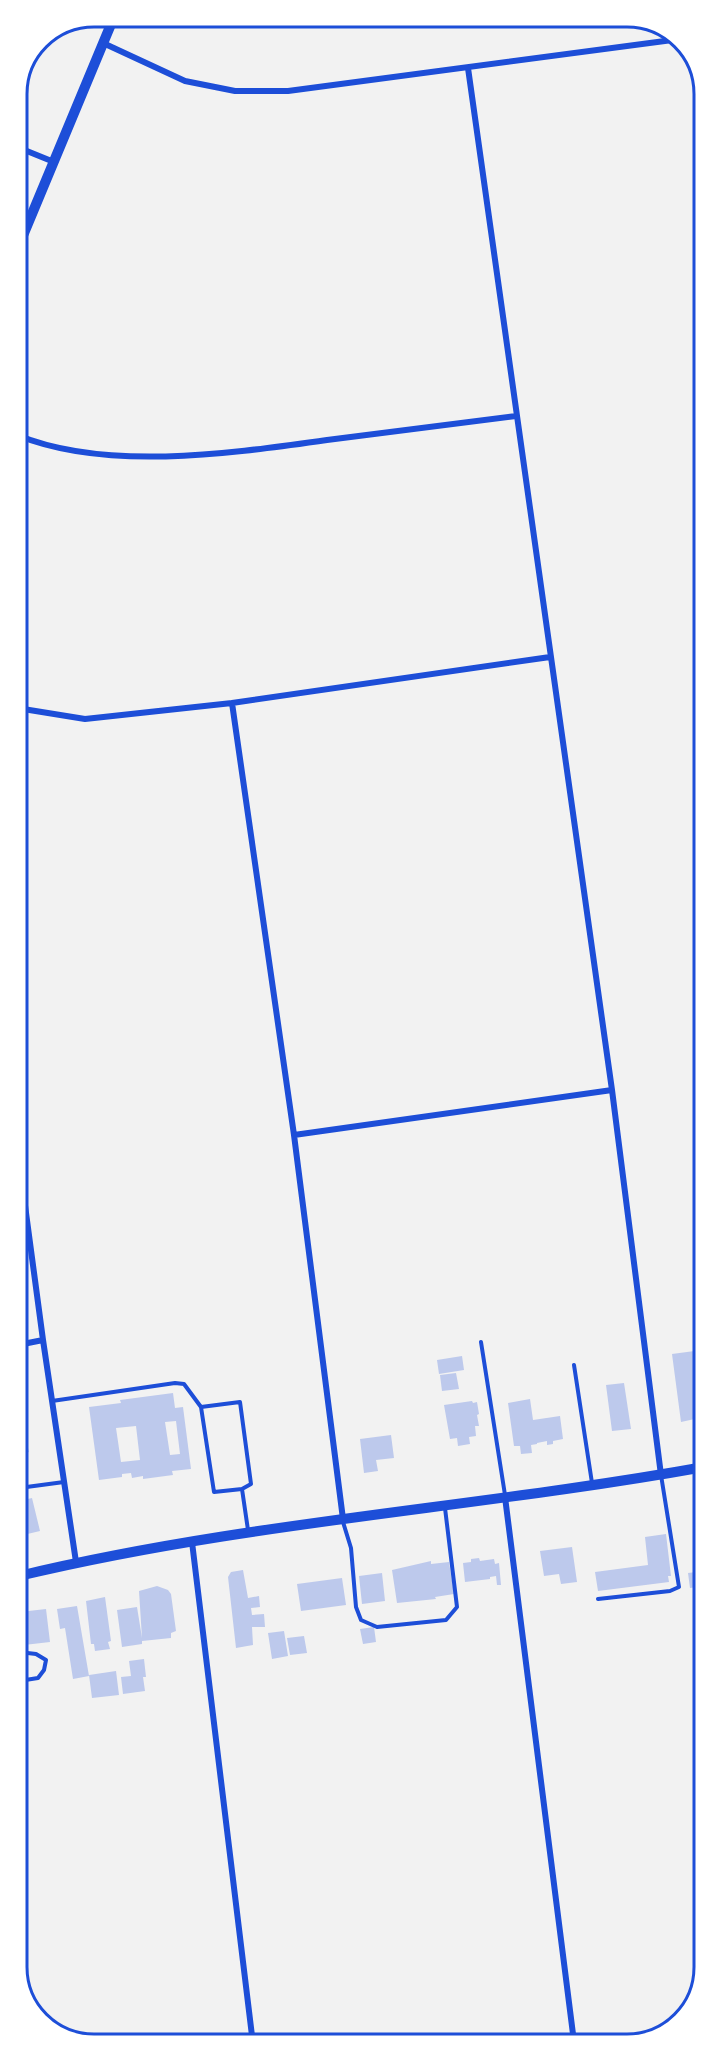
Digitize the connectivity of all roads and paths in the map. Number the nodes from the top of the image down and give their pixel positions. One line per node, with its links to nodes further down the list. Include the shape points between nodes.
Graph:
1 (110, 27): 3 (main road)
2 (667, 41): 4 (street)
3 (104, 44): 4 (street, via 185,81 235,91 288,91); 6 (main road)
4 (468, 68): 8 (street)
5 (27, 151): 6 (street)
6 (54, 162): 7 (main road)
7 (27, 226)
8 (516, 416): 9 (street, via 228,453 172,456 101,455); 10 (street)
9 (27, 439)
10 (550, 657): 11 (street); 13 (street)
11 (232, 703): 12 (street, via 85,718); 14 (street)
12 (27, 709)
13 (612, 1090): 14 (street); 23 (street)
14 (294, 1135): 30 (street)
15 (27, 1220): 16 (street)
16 (43, 1340): 18 (street); 20 (street)
17 (481, 1342): 28 (lane)
18 (27, 1343)
19 (574, 1365): 25 (lane)
20 (52, 1401): 21 (lane, via 175,1383 188,1387); 24 (street)
21 (201, 1407): 27 (lane, via 214,1492); 27 (lane, via 240,1402 251,1484)
22 (694, 1469): 23 (main road)
23 (661, 1474): 25 (main road); 35 (lane, via 679,1587)
24 (64, 1482): 26 (lane); 33 (street)
25 (592, 1484): 28 (main road)
26 (27, 1487)
27 (242, 1489): 31 (lane)
28 (505, 1496): 29 (main road); 39 (street)
29 (444, 1504): 30 (main road); 30 (lane, via 457,1607 446,1620 377,1627 361,1620)
30 (343, 1519): 31 (main road)
31 (248, 1534): 32 (main road)
32 (192, 1542): 33 (main road); 38 (street)
33 (76, 1562): 34 (main road)
34 (27, 1574)
35 (598, 1599)
36 (27, 1653): 37 (lane, via 46,1660 38,1678)
37 (27, 1680)
38 (253, 2034)
39 (573, 2034)

